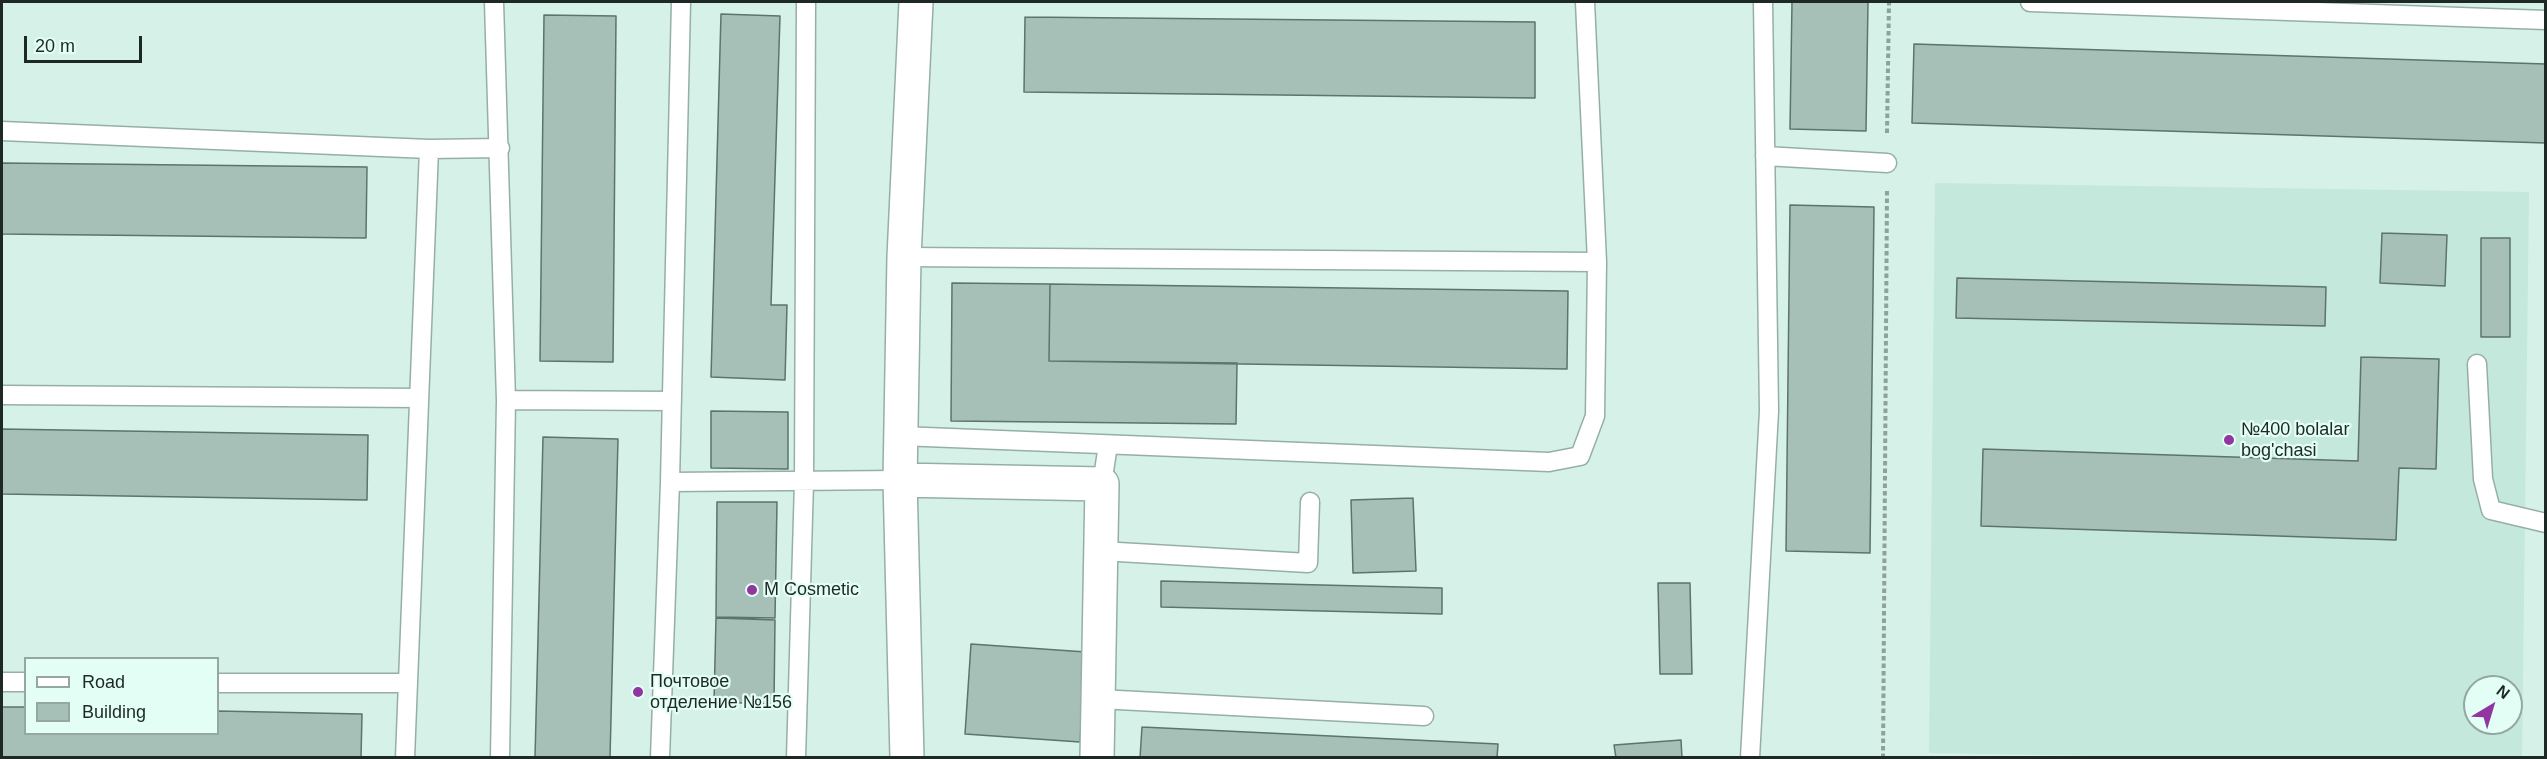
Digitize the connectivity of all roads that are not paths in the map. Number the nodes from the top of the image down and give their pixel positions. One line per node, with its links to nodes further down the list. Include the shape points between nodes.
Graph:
1 (494, 2): 10 (lane)
2 (681, 2): 20 (lane)
3 (806, 2): 25 (lane)
4 (916, 2): 14 (street)
5 (1586, 2): 15 (lane)
6 (1763, 2): 12 (lane)
7 (2030, 2): 8 (lane)
8 (2546, 20)
9 (2, 131): 11 (lane)
10 (500, 148): 11 (lane); 19 (lane)
11 (429, 149): 18 (lane)
12 (1765, 156): 13 (lane); 42 (lane, via 1769,411)
13 (1887, 163)
14 (904, 257): 15 (lane); 21 (street)
15 (1597, 262): 22 (lane, via 1595,416 1580,456 1549,462)
16 (2477, 364): 28 (lane, via 2483,479 2491,510)
17 (2, 395): 18 (lane)
18 (419, 398): 33 (lane)
19 (506, 400): 20 (lane); 37 (lane)
20 (672, 400): 24 (lane)
21 (900, 436): 22 (lane); 23 (street)
22 (1108, 445): 26 (lane)
23 (900, 480): 25 (lane); 26 (street); 40 (street)
24 (670, 482): 25 (lane); 38 (lane)
25 (804, 482): 39 (lane)
26 (1102, 484): 29 (street)
27 (1310, 502): 29 (lane, via 1308,563)
28 (2546, 522)
29 (1101, 551): 34 (street)
30 (2, 682): 31 (lane)
31 (24, 682)
32 (219, 682): 33 (lane)
33 (408, 683): 36 (lane)
34 (1099, 699): 35 (lane); 41 (street)
35 (1424, 716)
36 (405, 758)
37 (500, 758)
38 (660, 758)
39 (796, 758)
40 (907, 758)
41 (1097, 758)
42 (1750, 758)

